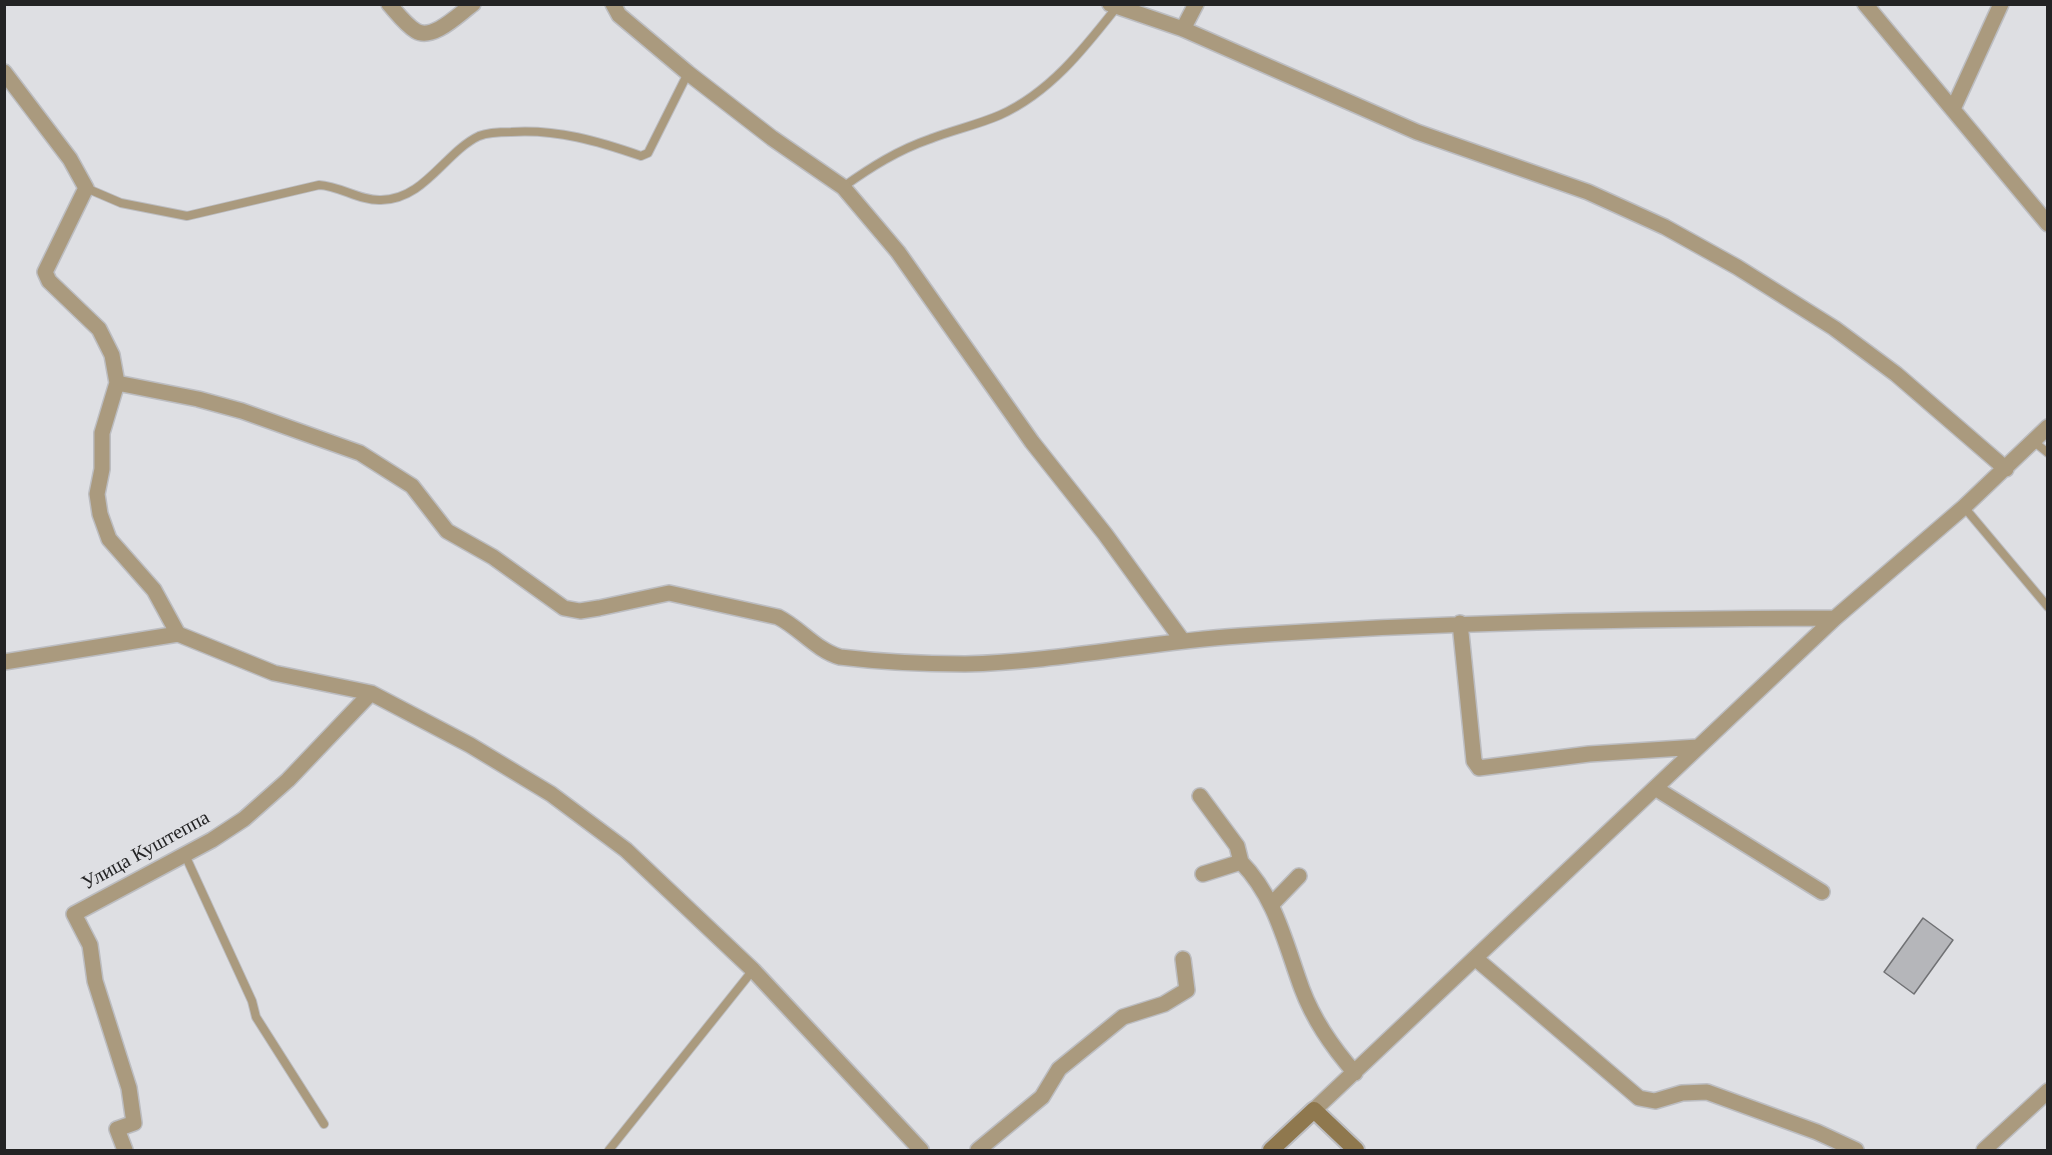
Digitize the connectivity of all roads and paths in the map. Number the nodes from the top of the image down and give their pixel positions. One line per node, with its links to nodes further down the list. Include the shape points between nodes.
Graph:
1 (389, 4): 2 (street, via 414,30 422,33 438,29)
2 (473, 4)
3 (613, 4): 10 (street, via 619,15)
4 (1196, 4): 8 (street)
5 (1865, 4): 11 (street)
6 (2001, 4): 11 (street)
7 (1113, 6): 8 (street); 12 (lane, via 1084,48 1030,98 1000,115 903,150)
8 (1183, 29): 19 (street, via 1417,132 1588,192 1665,227 1834,328 1896,374)
9 (4, 72): 13 (street, via 70,159)
10 (688, 73): 12 (street); 13 (lane, via 648,153 641,156 565,133 491,133 466,145 428,180 382,201 319,185 187,216 121,203)
11 (1953, 109): 14 (street)
12 (843, 187): 25 (street, via 898,252 1032,442)
13 (86, 188): 15 (street, via 45,272 49,281 99,329 112,355)
14 (2048, 224)
15 (117, 383): 24 (street, via 102,433 97,494 100,514 109,538 154,590); 25 (street, via 242,411 360,453 412,486 447,531 493,557 564,608 580,611 669,593 778,617 827,653 875,661 966,664 1068,656)
16 (2048, 427): 17 (street)
17 (2033, 441): 18 (lane); 19 (street)
18 (2048, 453)
19 (2006, 469): 20 (street)
20 (1964, 507): 21 (lane); 22 (street)
21 (2048, 608)
22 (1835, 618): 23 (street); 28 (street)
23 (1461, 623): 25 (street); 28 (street, via 1474,761 1479,768 1589,754)
24 (178, 634): 26 (street); 27 (street, via 274,673)
25 (1182, 640)
26 (4, 662)
27 (371, 693): 31 (street, Улица Куштеппа, via 288,780 244,819); 39 (street, via 470,745 551,794 626,850)
28 (1698, 747): 29 (street)
29 (1655, 788): 35 (street); 37 (street)
30 (1200, 796): 32 (street, via 1237,846)
31 (185, 855): 43 (lane, via 256,1017); 44 (street, Улица Куштеппа, via 74,914 90,945 95,981 129,1088 134,1124 117,1129)
32 (1241, 862): 33 (street); 36 (street)
33 (1203, 874)
34 (1299, 876): 36 (street)
35 (1822, 892)
36 (1271, 905): 40 (street, via 1314,1016 1330,1044)
37 (1475, 958): 40 (street); 50 (street, via 1639,1098 1655,1101 1689,1092 1707,1092)
38 (1183, 959): 47 (street, via 1187,990 1164,1004 1124,1017 1059,1069 1042,1097)
39 (753, 970): 45 (lane); 46 (street)
40 (1356, 1073): 42 (street)
41 (2048, 1091): 51 (street)
42 (1314, 1110): 48 (main road); 49 (main road)
43 (324, 1124)
44 (125, 1150)
45 (609, 1150)
46 (921, 1150)
47 (978, 1150)
48 (1271, 1150)
49 (1356, 1150)
50 (1856, 1150)
51 (1984, 1150)

